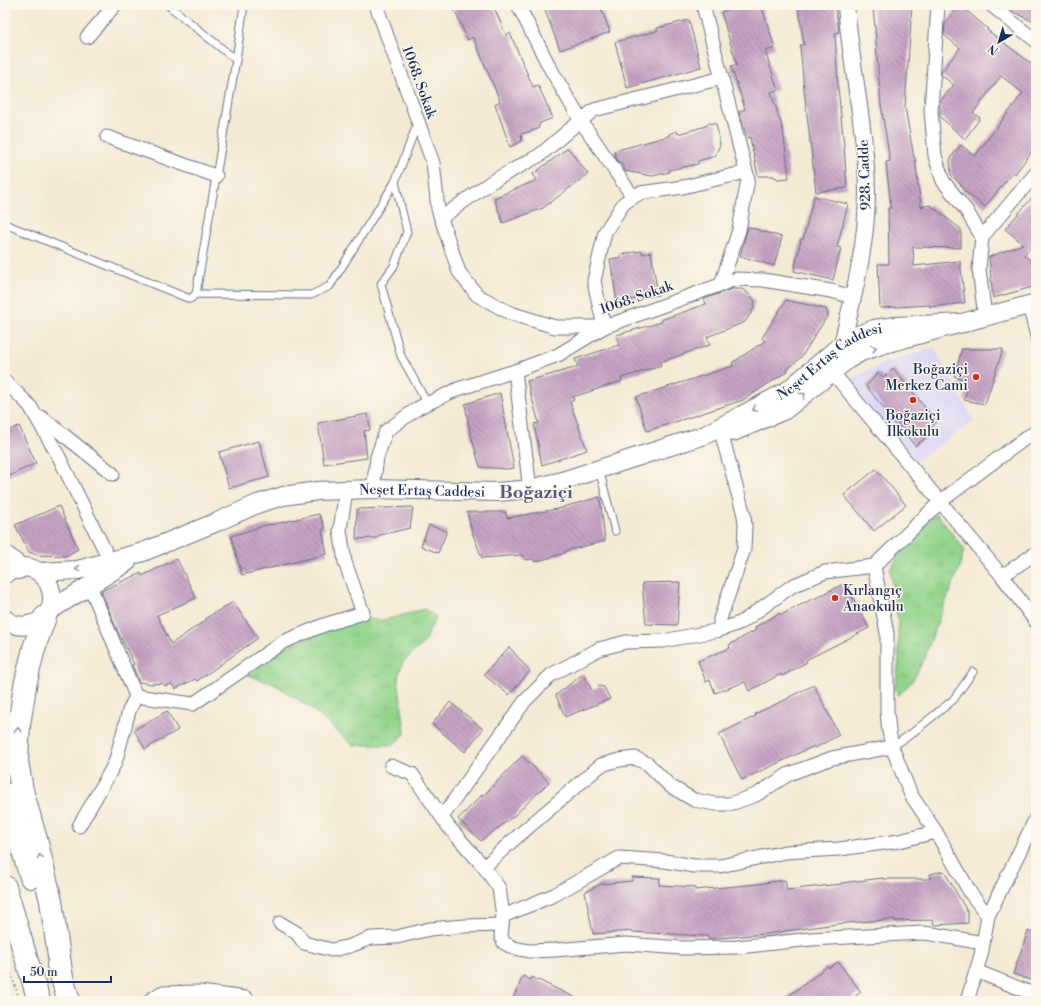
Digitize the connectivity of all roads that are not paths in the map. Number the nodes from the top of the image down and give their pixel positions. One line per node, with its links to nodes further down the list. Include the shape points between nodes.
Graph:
1 (115, 5): 10 (street)
2 (168, 5): 12 (lane)
3 (244, 5): 12 (lane)
4 (376, 5): 14 (street, 1068. Sokak)
5 (518, 5): 15 (street)
6 (703, 5): 13 (street)
7 (846, 5): 27 (street, 928. Cadde, via 867,192 865,240)
8 (938, 5): 24 (street, via 931,110 935,156 944,181)
9 (991, 5): 11 (street)
10 (87, 37)
11 (1036, 41)
12 (236, 60): 19 (lane)
13 (722, 78): 15 (street, via 594,110); 17 (street)
14 (418, 121): 20 (lane); 22 (street, 1068. Sokak, via 433,163)
15 (581, 121): 21 (street); 22 (street, via 540,155 491,182)
16 (107, 137): 19 (street)
17 (746, 172): 21 (street, via 683,187 640,193); 25 (street, via 748,179 739,230)
18 (1036, 173): 24 (street)
19 (216, 176): 26 (lane)
20 (395, 182): 26 (lane, via 330,286 311,295); 37 (lane, via 407,232 394,266 382,284 402,356)
21 (633, 197): 31 (street, via 624,202 605,232 594,281)
22 (441, 218): 31 (street, 1068. Sokak, via 459,272 477,295 510,313 555,327)
23 (5, 224): 26 (lane, via 190,299)
24 (982, 237): 29 (street, via 979,269)
25 (721, 284): 27 (street, 1068. Sokak, via 736,279 763,280); 31 (street, 1068. Sokak)
26 (196, 294)
27 (853, 296): 32 (street, 928. Cadde)
28 (1031, 304): 29 (main road, Neşet Ertaş Caddesi); 33 (lane)
29 (986, 317): 30 (main road, Neşet Ertaş Caddesi)
30 (964, 323): 32 (main road, Neşet Ertaş Caddesi, via 874,329); 34 (main road, Neşet Ertaş Caddesi, one-way to 30, via 861,352)
31 (604, 327): 35 (street, via 558,355)
32 (842, 344): 34 (main road); 40 (main road, Neşet Ertaş Caddesi, one-way to 40, via 787,391)
33 (1036, 344)
34 (836, 369): 40 (main road, Neşet Ertaş Caddesi, one-way to 34, via 784,410); 46 (street)
35 (515, 371): 37 (street, via 458,389); 44 (street)
36 (5, 381): 38 (street)
37 (428, 404): 43 (street, via 418,408 386,431 376,457)
38 (30, 406): 42 (street, via 45,422); 50 (street, via 59,457)
39 (1036, 432): 46 (street, via 1027,436)
40 (714, 436): 41 (main road, Neşet Ertaş Caddesi); 59 (street, via 744,516 745,526 744,549 720,620)
41 (599, 469): 44 (main road, Neşet Ertaş Caddesi); 47 (lane)
42 (112, 474)
43 (373, 489): 44 (main road, Neşet Ertaş Caddesi, via 498,492); 45 (main road, Neşet Ertaş Caddesi)
44 (530, 489)
45 (346, 490): 48 (main road, Neşet Ertaş Caddesi, via 283,496 257,504); 61 (street, via 340,530 345,562 363,613 324,625 283,642 193,704)
46 (941, 501): 52 (street); 54 (street)
47 (615, 531)
48 (143, 552): 50 (main road, Neşet Ertaş Caddesi); 55 (main road, Neşet Ertaş Caddesi)
49 (1036, 553): 54 (street)
50 (110, 561): 53 (main road, Neşet Ertaş Caddesi, one-way to 53, via 78,570)
51 (9, 566): 53 (main road, Neşet Ertaş Caddesi)
52 (874, 566): 59 (street, via 825,572 792,586 742,622); 62 (street, via 887,633 887,711)
53 (39, 572): 56 (main road, via 46,578 52,594)
54 (1002, 576): 58 (street)
55 (90, 586): 56 (main road, Neşet Ertaş Caddesi); 61 (street)
56 (47, 614): 57 (main road, Neşet Ertaş Caddesi, via 39,622 24,626); 77 (highway, one-way to 56, via 51,901 17,761 18,725 25,686 34,648)
57 (5, 619)
58 (1036, 622)
59 (720, 630): 65 (street, via 663,641 626,642 599,649 551,675 525,701)
60 (973, 672): 62 (lane, via 953,700)
61 (136, 696): 67 (street, via 128,711 115,762)
62 (892, 747): 68 (street, via 912,795); 69 (street, via 832,758 789,774 756,795 730,804 694,800 670,786 648,764 635,758 607,763 595,770)
63 (391, 766): 65 (street, via 412,774)
64 (5, 794): 77 (highway)
65 (442, 817): 69 (street)
66 (1036, 818): 71 (street)
67 (78, 826)
68 (936, 832): 71 (street, via 971,894); 72 (street, via 899,841 839,850 785,852 720,866 694,866 619,858 554,895)
69 (484, 867): 72 (street, via 499,888)
70 (5, 887): 74 (highway)
71 (988, 916): 75 (street)
72 (502, 920): 73 (street, via 430,929 397,937 371,938 332,950 304,943 297,933); 75 (street, via 501,936 504,943 529,951 626,944 682,948 738,947 811,939 922,933)
73 (280, 923)
74 (11, 927): 80 (highway)
75 (983, 943): 76 (street)
76 (976, 971): 78 (street); 84 (street)
77 (62, 978): 81 (highway)
78 (1036, 995)
79 (164, 997): 82 (street); 83 (street, via 200,992 246,998)
80 (39, 1001)
81 (69, 1001)
82 (149, 1001)
83 (249, 1001)
84 (967, 1001)

